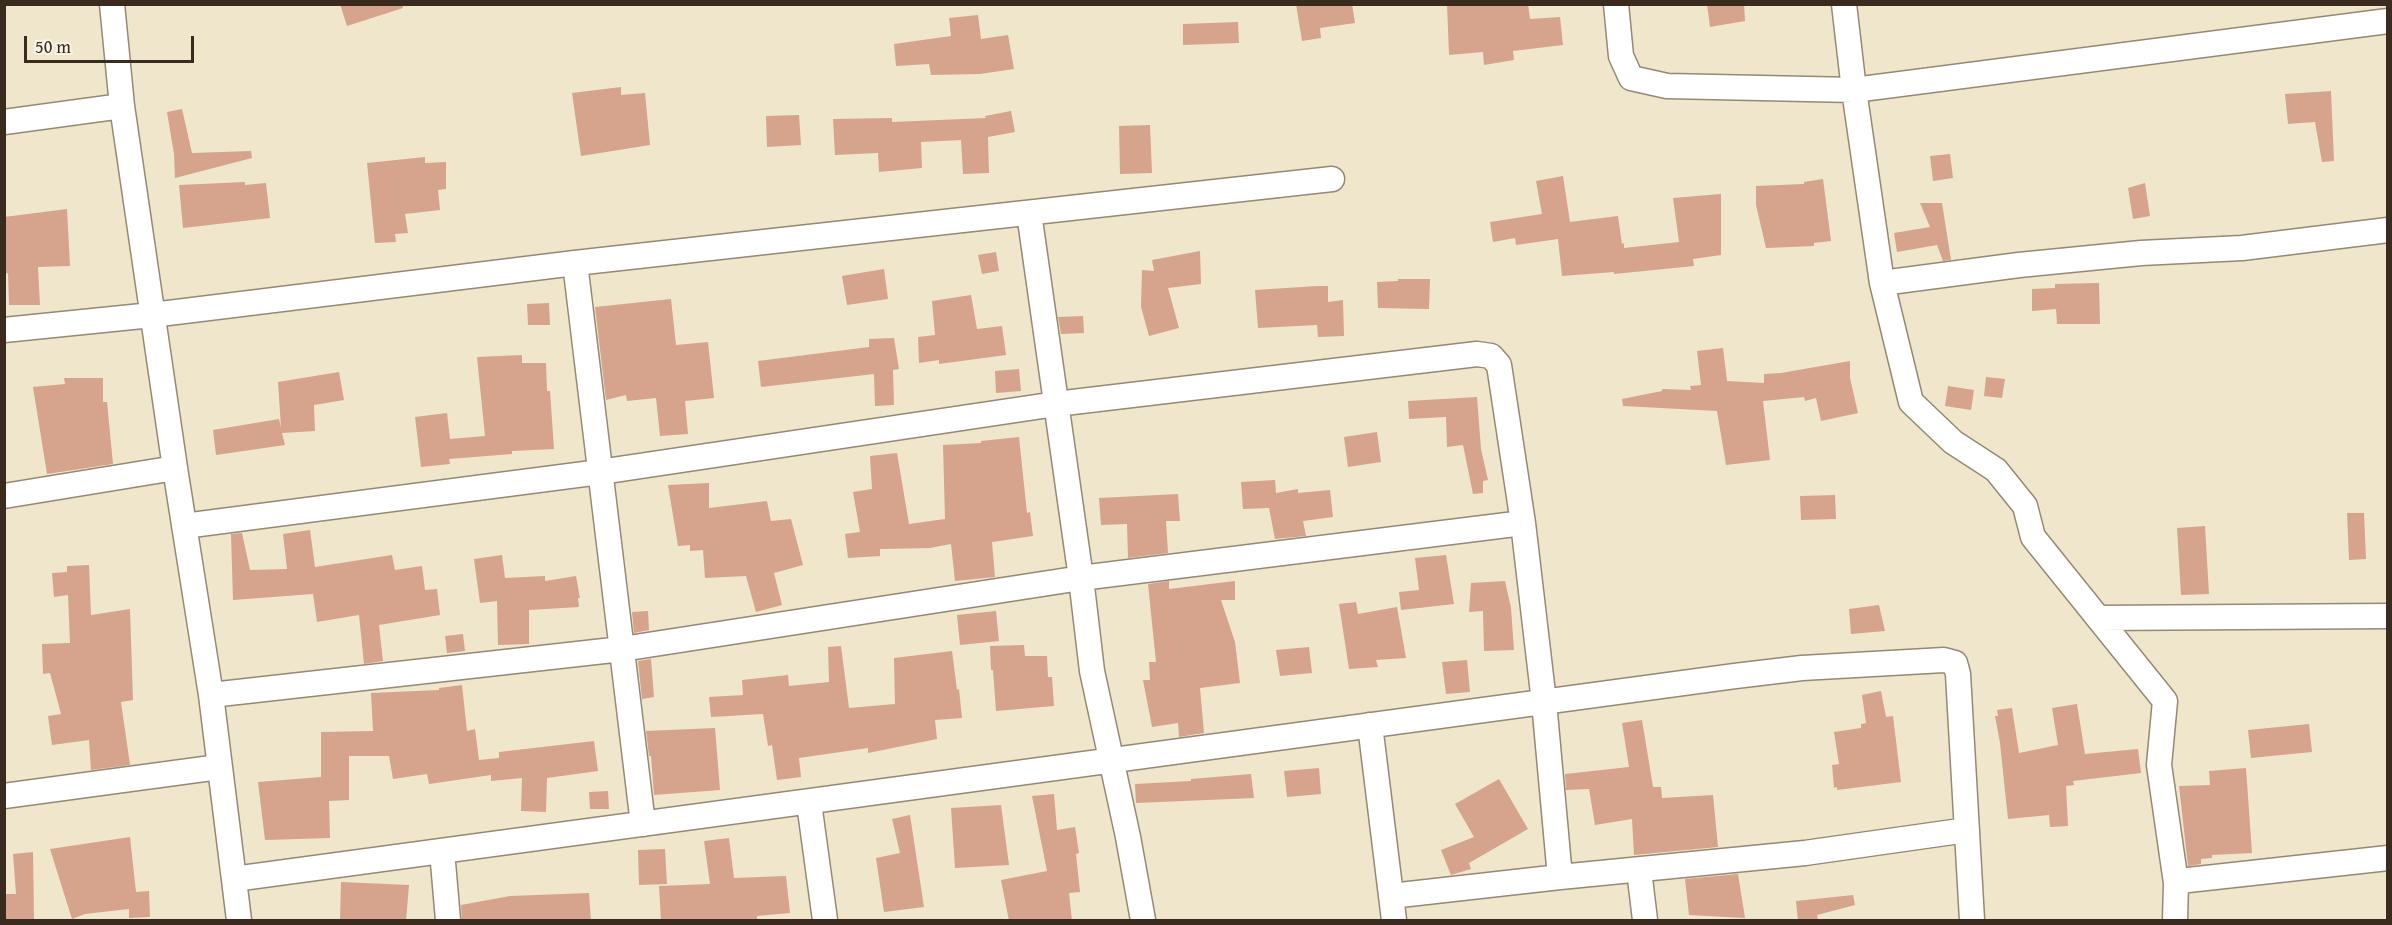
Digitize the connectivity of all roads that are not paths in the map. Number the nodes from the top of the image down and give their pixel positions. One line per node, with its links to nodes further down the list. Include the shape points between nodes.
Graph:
1 (112, 4): 6 (street)
2 (1616, 4): 5 (street, via 1622,57 1631,78 1667,86)
3 (1844, 4): 5 (street)
4 (2388, 21): 5 (street)
5 (1854, 90): 12 (street)
6 (122, 106): 7 (street); 13 (street)
7 (4, 122)
8 (1332, 179): 9 (street)
9 (1029, 213): 11 (street); 15 (street)
10 (2388, 230): 12 (street, via 2242,248 2019,265)
11 (575, 263): 13 (street); 17 (street)
12 (1882, 283): 23 (street, via 1911,402 1953,442 1996,470 2025,506 2033,537)
13 (152, 315): 14 (street); 16 (street)
14 (4, 330)
15 (1056, 404): 17 (street); 19 (street, via 1477,354 1491,356 1499,365); 21 (street)
16 (175, 468): 18 (street); 20 (street)
17 (600, 472): 20 (street); 24 (street)
18 (4, 496)
19 (1523, 523): 21 (street); 26 (street)
20 (184, 526): 25 (street)
21 (1081, 579): 24 (street); 28 (street, via 1092,671)
22 (2388, 616): 23 (street)
23 (2100, 618): 39 (street, via 2165,701 2159,765)
24 (622, 649): 25 (street); 32 (street)
25 (211, 695): 29 (street)
26 (1544, 702): 27 (street); 33 (street, via 1768,672 1952,661 1958,674); 37 (street)
27 (1371, 725): 28 (street); 40 (street)
28 (1110, 760): 31 (street); 44 (street)
29 (219, 767): 30 (street); 38 (street)
30 (4, 796)
31 (809, 803): 32 (street); 43 (street)
32 (644, 824): 34 (street)
33 (1967, 830): 36 (street, via 1805,853); 47 (street)
34 (442, 851): 38 (street); 42 (street)
35 (2388, 858): 39 (street)
36 (1639, 870): 37 (street); 46 (street)
37 (1560, 877): 40 (street)
38 (234, 879): 41 (street)
39 (2176, 884): 48 (street)
40 (1391, 896): 45 (street)
41 (239, 921)
42 (447, 921)
43 (825, 921)
44 (1143, 921)
45 (1394, 921)
46 (1645, 921)
47 (1972, 921)
48 (2175, 921)

